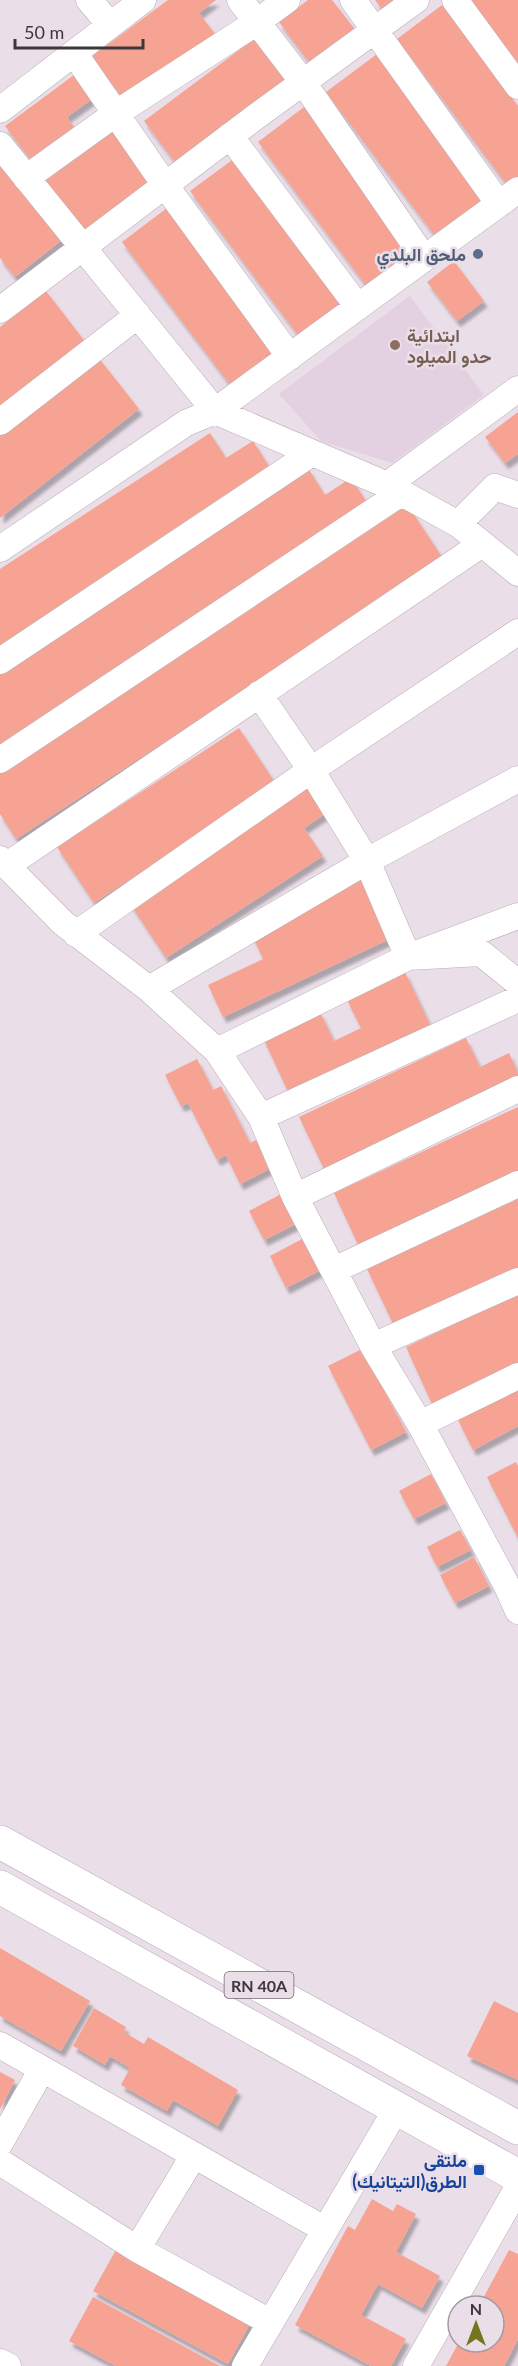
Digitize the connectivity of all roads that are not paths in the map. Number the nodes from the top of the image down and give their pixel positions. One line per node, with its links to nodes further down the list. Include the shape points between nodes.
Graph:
1 (89, 0): 9 (street)
2 (143, 0): 9 (street)
3 (240, 0): 8 (street)
4 (287, 0): 8 (street)
5 (353, 0): 10 (street)
6 (416, 0): 10 (street)
7 (455, 0): 13 (street)
8 (257, 22): 12 (street); 15 (street)
9 (110, 25): 11 (street)
10 (375, 30): 12 (street); 20 (street)
11 (74, 53): 14 (street); 15 (street)
12 (303, 82): 16 (street); 22 (street)
13 (518, 86)
14 (0, 110)
15 (116, 114): 18 (street); 19 (street)
16 (230, 136): 19 (street); 24 (street)
17 (0, 145): 18 (street)
18 (26, 178): 21 (street)
19 (165, 185): 21 (street); 26 (street)
20 (508, 197): 22 (street)
21 (82, 248): 23 (street); 25 (street)
22 (424, 258): 24 (street)
23 (5, 297)
24 (358, 307): 26 (street)
25 (138, 315): 28 (street); 29 (street)
26 (290, 357): 28 (street)
27 (518, 388): 31 (street)
28 (215, 411): 30 (street); 35 (street, via 186,423)
29 (0, 422)
30 (312, 453): 31 (street); 38 (street)
31 (394, 489): 33 (street); 40 (street)
32 (518, 495): 33 (street, via 495,487)
33 (458, 524): 34 (street)
34 (482, 544): 36 (street); 39 (street)
35 (0, 549)
36 (518, 573)
37 (518, 632): 41 (street)
38 (0, 661)
39 (259, 693): 41 (street); 44 (street)
40 (0, 760)
41 (310, 770): 43 (street); 46 (street)
42 (518, 779): 43 (street)
43 (367, 861): 47 (street); 49 (street)
44 (3, 862): 46 (street)
45 (518, 916): 47 (street)
46 (76, 934): 49 (street)
47 (408, 957): 48 (street, via 482,953); 51 (street)
48 (518, 983)
49 (149, 989): 51 (street)
50 (518, 999): 53 (street)
51 (217, 1051): 53 (street)
52 (518, 1089): 55 (street)
53 (261, 1117): 55 (street)
54 (518, 1184): 56 (street)
55 (296, 1197): 56 (street)
56 (334, 1270): 58 (street)
57 (518, 1281): 58 (street)
58 (373, 1346): 60 (street)
59 (518, 1376): 60 (street)
60 (420, 1424): 61 (street)
61 (512, 1576): 62 (street)
62 (518, 1611)
63 (0, 1842): 68 (main road, RN 40A)
64 (0, 1887): 67 (main road, RN 40A)
65 (0, 2045): 66 (street)
66 (42, 2068): 69 (street); 70 (street)
67 (397, 2108): 72 (main road, RN 40A); 74 (street)
68 (516, 2123)
69 (0, 2143)
70 (194, 2155): 74 (street); 75 (street)
71 (0, 2162): 75 (street)
72 (518, 2176)
73 (518, 2187): 80 (street)
74 (324, 2229): 76 (street)
75 (137, 2249): 76 (street)
76 (270, 2322): 79 (street)
77 (0, 2362): 78 (street)
78 (8, 2366)
79 (245, 2366)
80 (416, 2366)

